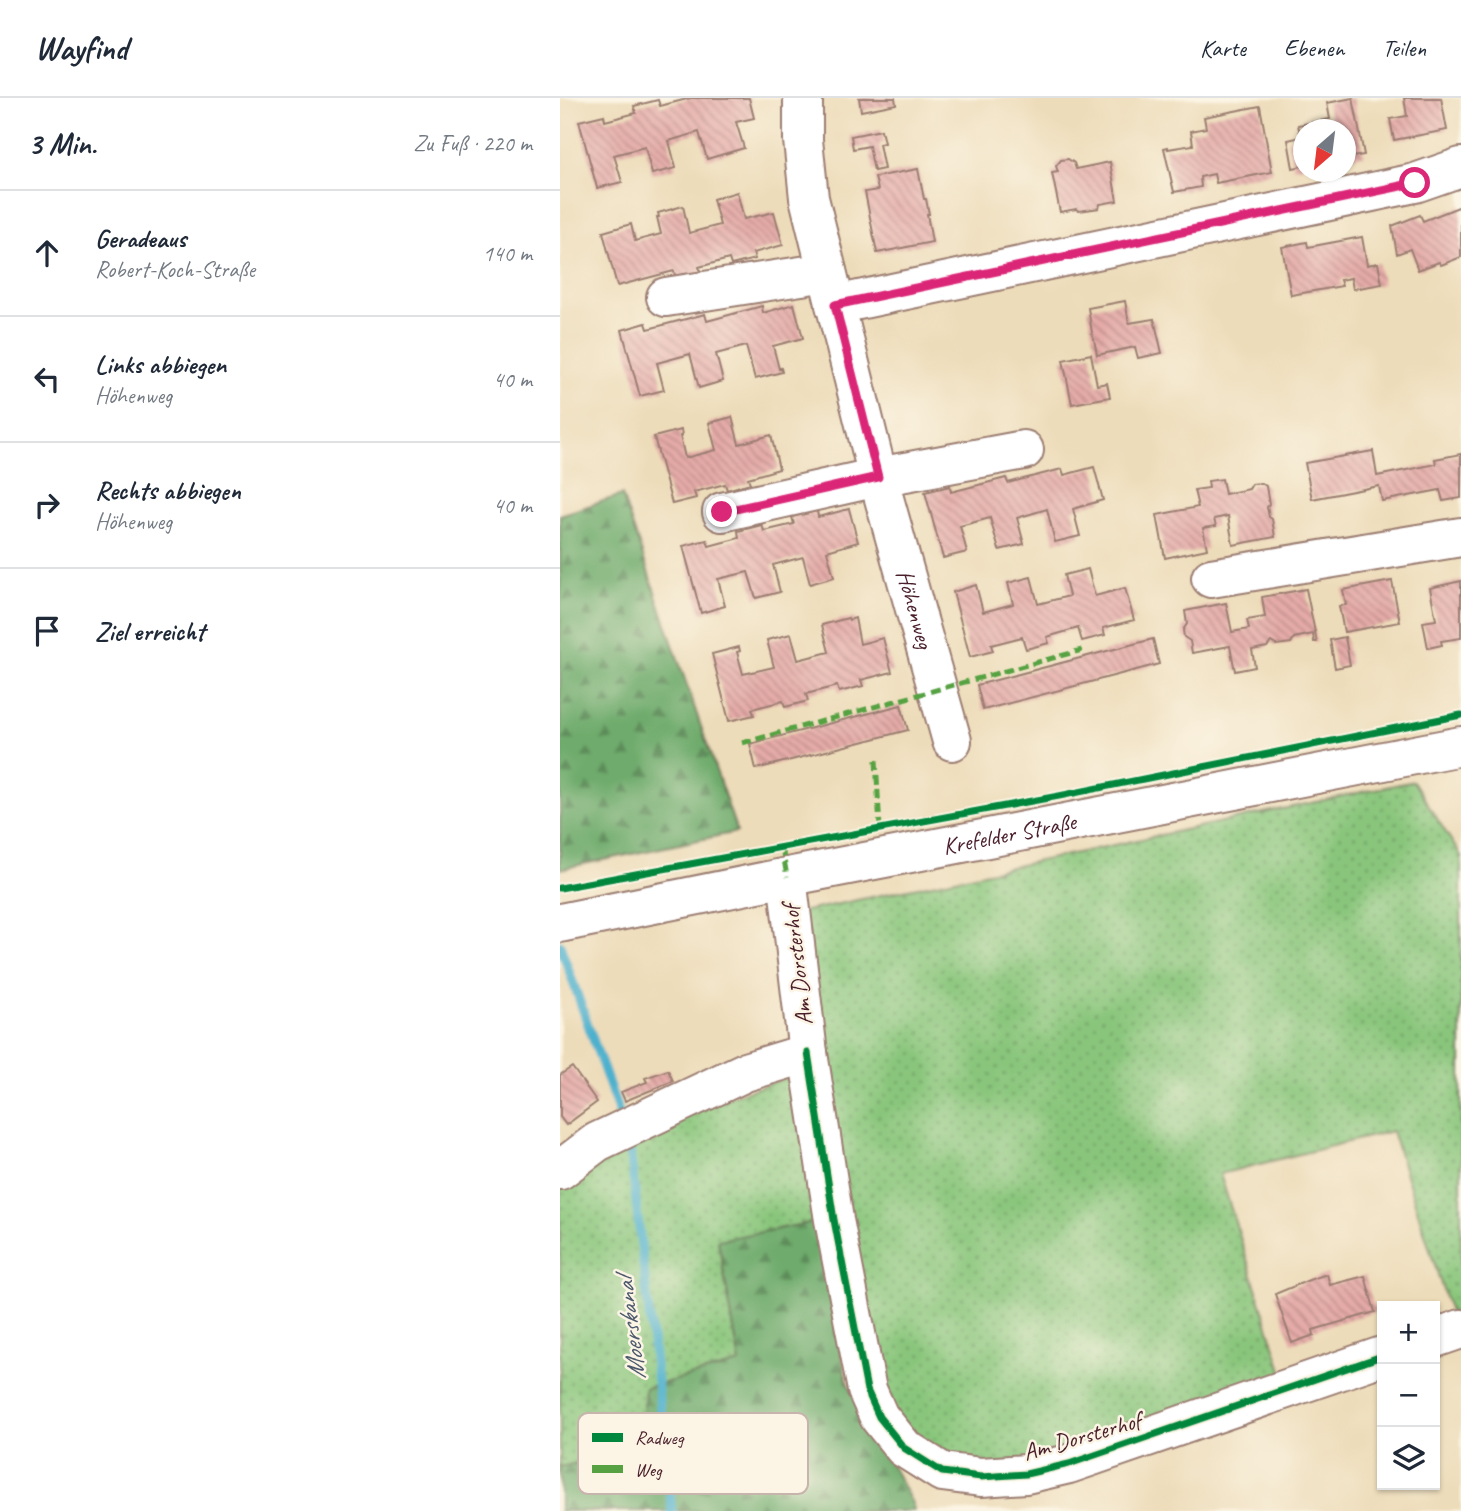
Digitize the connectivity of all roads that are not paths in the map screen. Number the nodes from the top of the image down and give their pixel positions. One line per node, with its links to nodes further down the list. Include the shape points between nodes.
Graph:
1 (803, 98): 3 (street, Höhenweg, via 809,198)
2 (1461, 167): 3 (street, via 1415,183)
3 (831, 288): 4 (street); 6 (street, Höhenweg)
4 (666, 297)
5 (1024, 450): 6 (street)
6 (878, 477): 7 (street); 10 (street, Höhenweg)
7 (722, 512)
8 (1461, 537): 9 (street)
9 (1212, 578)
10 (952, 741)
11 (1461, 746): 12 (street, Krefelder Straße)
12 (787, 877): 13 (street, Krefelder Straße); 14 (street, Am Dorsterhof)
13 (560, 923)
14 (808, 1053): 15 (street, Am Dorsterhof, via 745,1072 597,1142); 18 (street, Am Dorsterhof, via 867,1390 879,1417 904,1448 942,1472 981,1477 1026,1474 1069,1464)
15 (560, 1170)
16 (1461, 1329): 17 (street)
17 (1440, 1336)
18 (1377, 1358)

